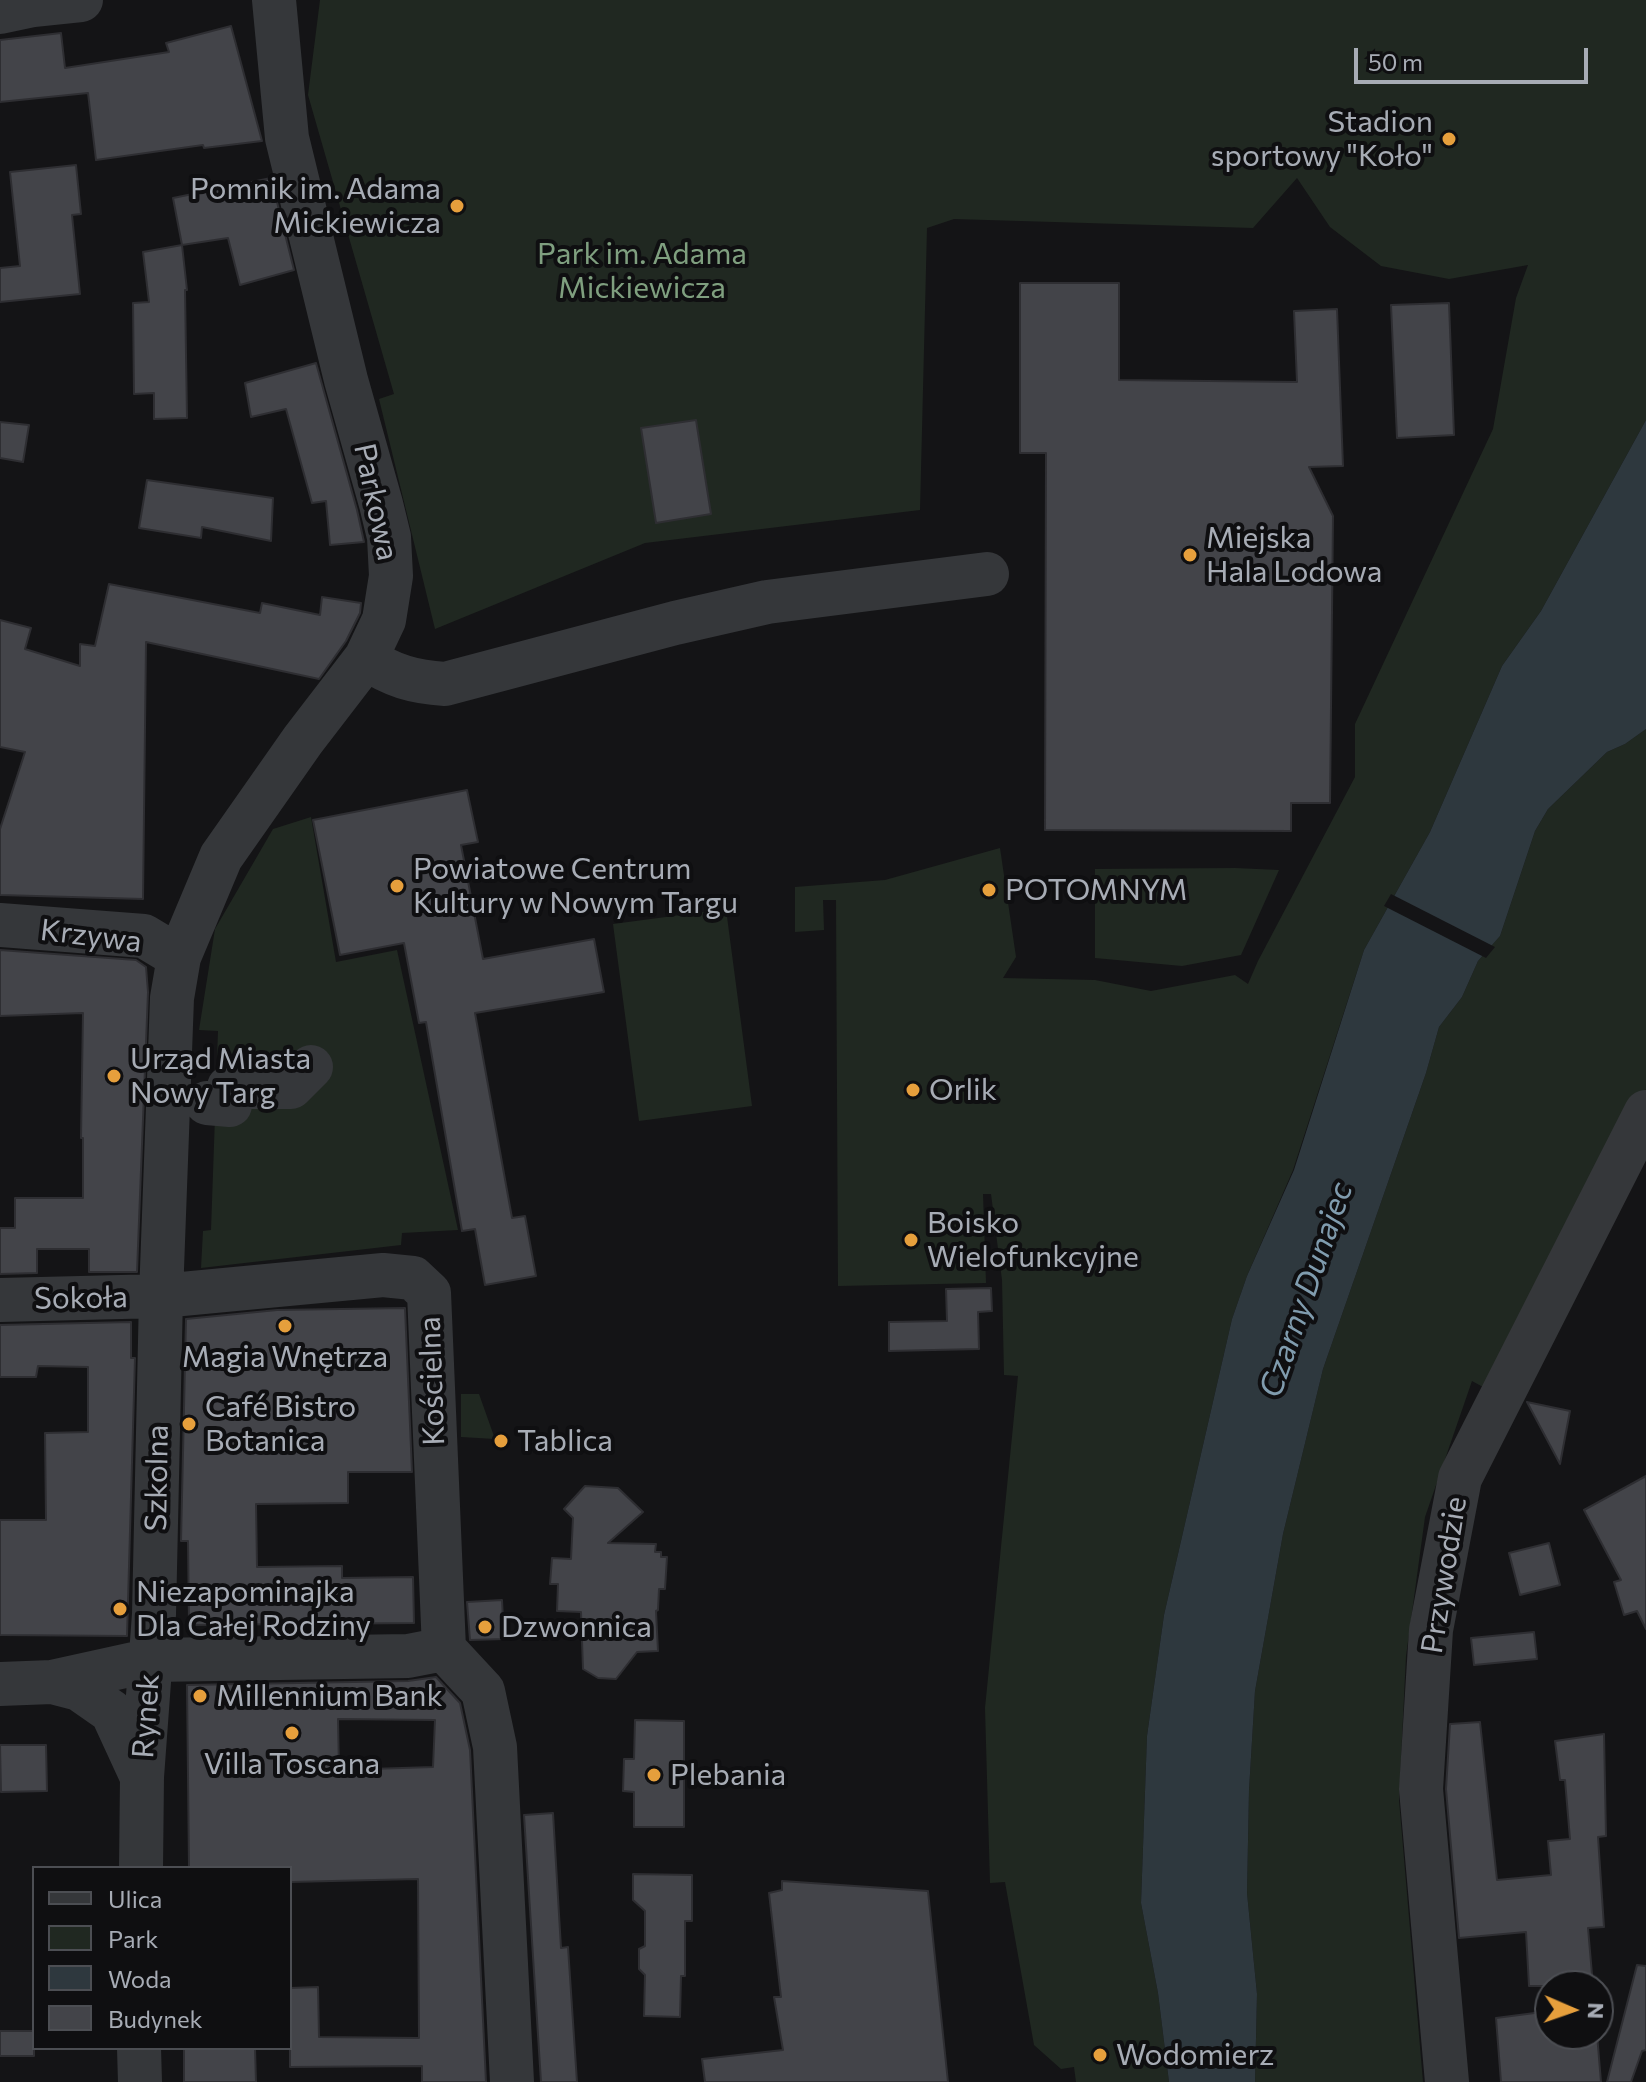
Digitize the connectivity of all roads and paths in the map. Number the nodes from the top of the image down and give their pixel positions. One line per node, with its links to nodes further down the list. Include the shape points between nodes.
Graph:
1 (81, 0): 3 (street)
2 (274, 0): 5 (street, Parkowa, via 287,138 389,537 391,576 384,620)
3 (0, 12)
4 (987, 574): 5 (street, via 767,602 445,684 413,681)
5 (366, 658): 7 (street, Parkowa, via 221,857)
6 (0, 925): 7 (street, Krzywa, via 144,936)
7 (179, 957): 11 (street, Szkolna, via 172,998)
8 (311, 1067): 9 (street, via 291,1087 229,1087 230,1105)
9 (207, 1103)
10 (1646, 1112): 22 (street, Przywodzie, via 1460,1478 1431,1630 1421,1789)
11 (161, 1296): 12 (street, Sokoła); 13 (street, Kościelna, via 383,1275 413,1278 429,1293); 14 (street, Szkolna)
12 (0, 1300)
13 (426, 1652): 14 (street); 21 (street, via 483,1691 495,1747)
14 (152, 1660): 15 (street, Rynek); 17 (street, Rynek)
15 (52, 1682): 16 (street, Rynek); 17 (street, Rynek, via 79,1689 112,1712)
16 (0, 1684)
17 (142, 1777): 18 (street, Rynek)
18 (141, 1866)
19 (139, 2050): 20 (street)
20 (140, 2082)
21 (512, 2082)
22 (1447, 2082)

